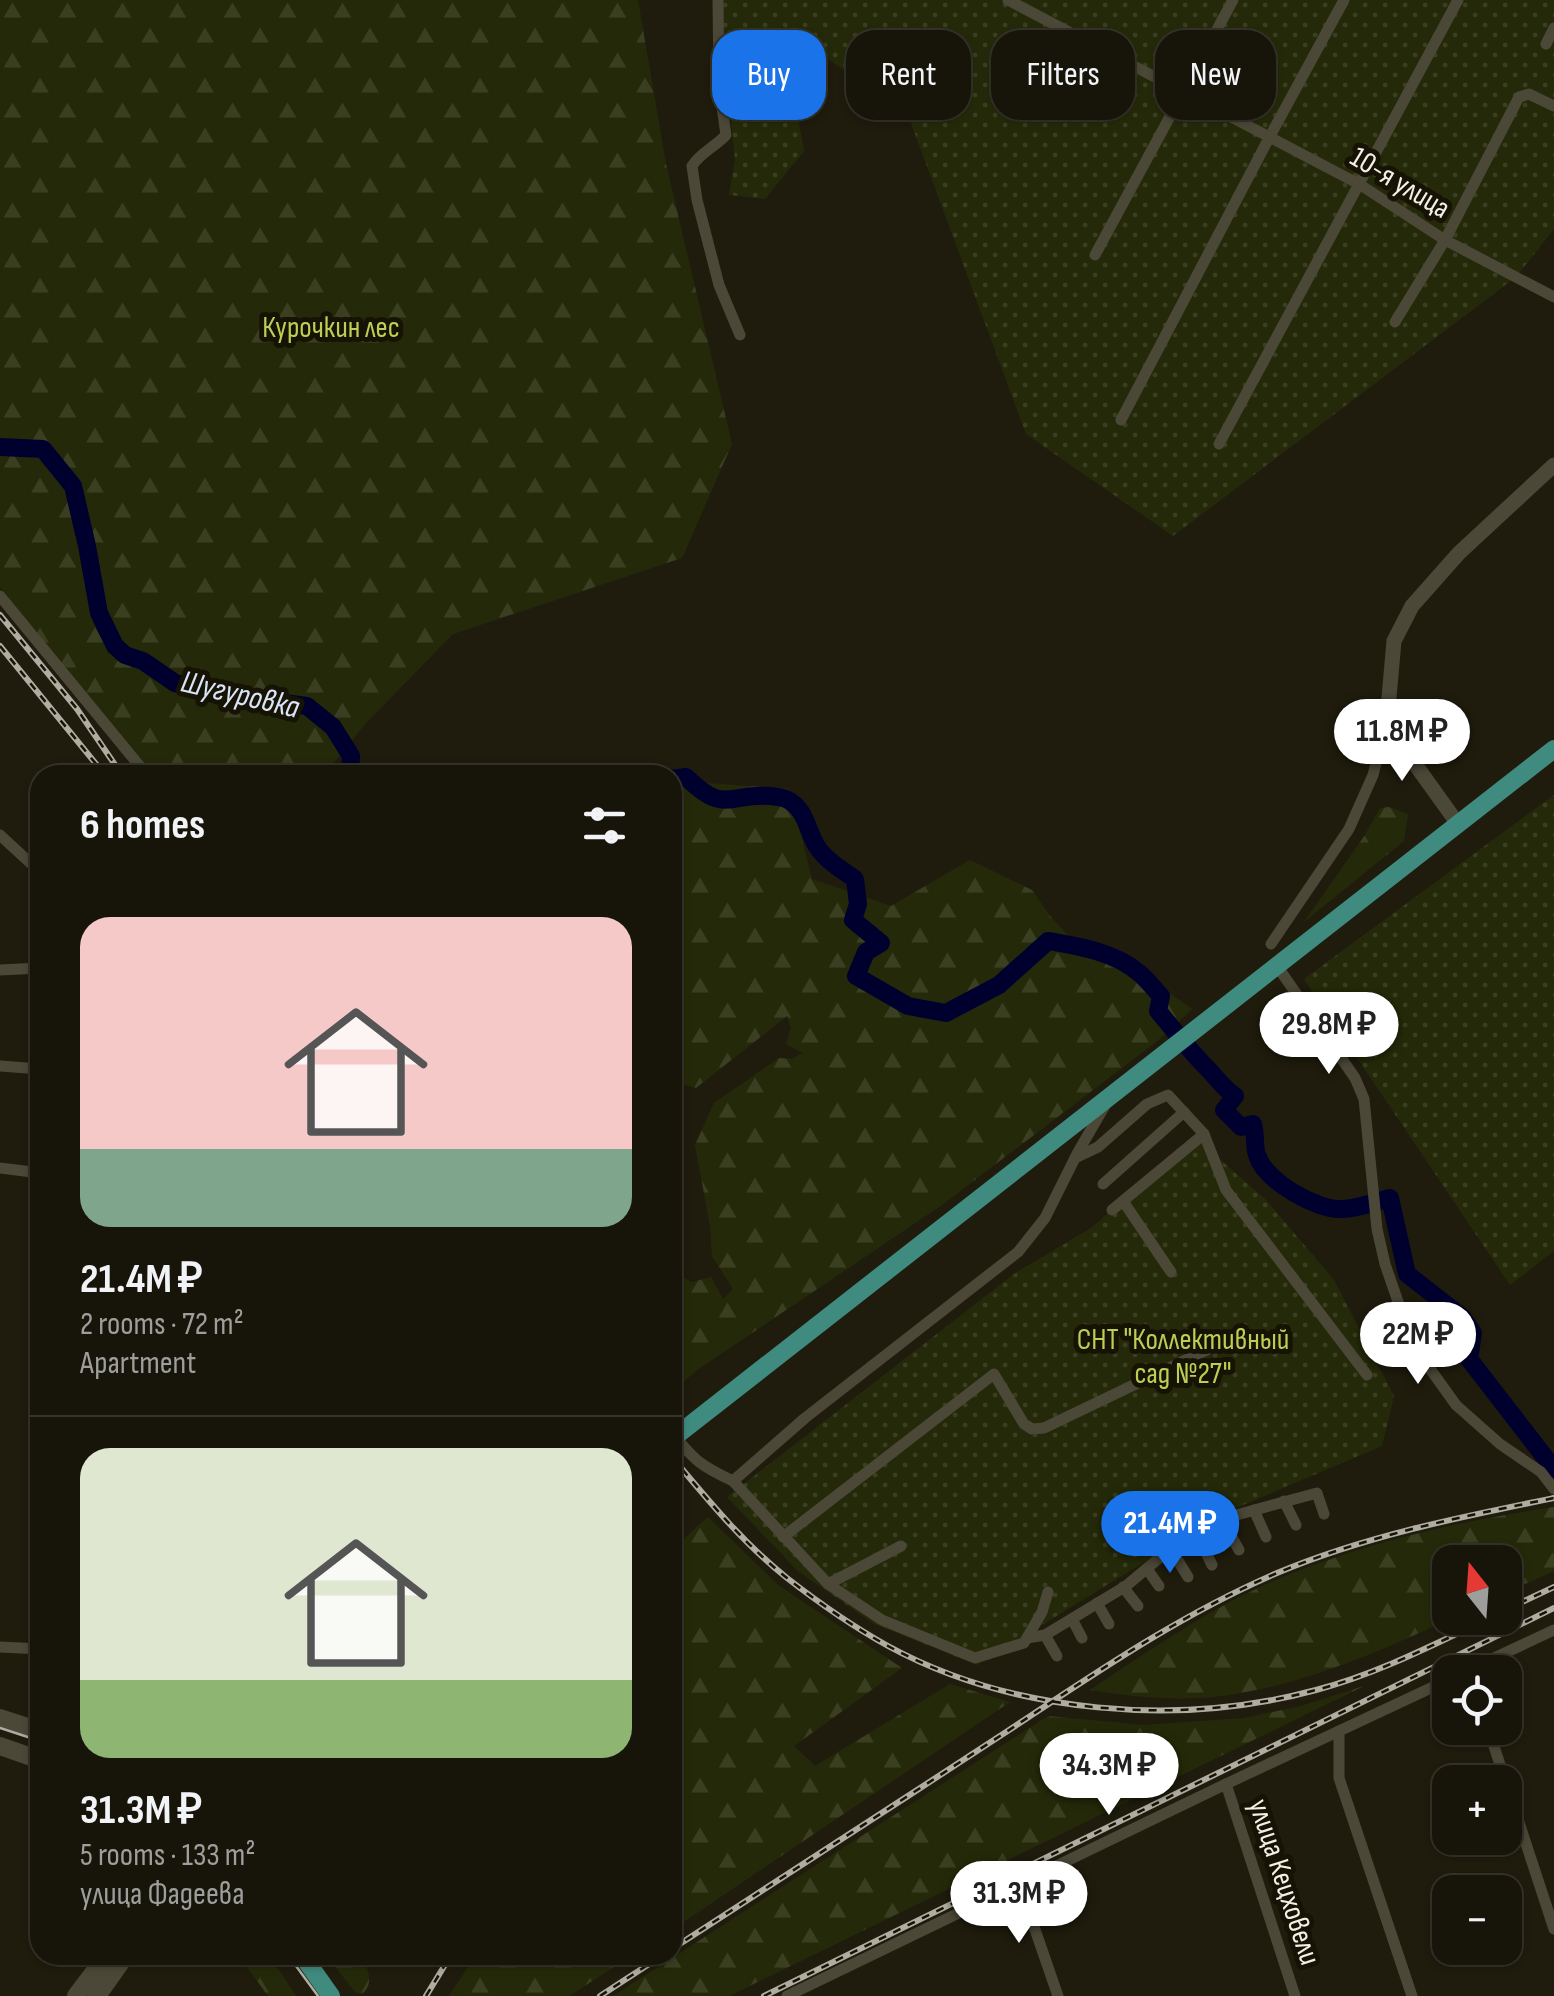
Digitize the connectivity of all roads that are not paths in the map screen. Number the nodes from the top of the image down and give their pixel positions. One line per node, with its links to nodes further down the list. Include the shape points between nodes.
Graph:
1 (718, 0): 19 (street, via 726,135 692,166 718,285)
2 (1233, 0): 7 (street)
3 (1344, 0): 13 (street)
4 (1458, 0): 14 (street)
5 (1014, 1): 9 (street, 10-я улица)
6 (1554, 28): 8 (street)
7 (1217, 30)
8 (1546, 44)
9 (1155, 76)
10 (1554, 106): 15 (street, via 1529,94 1519,97)
11 (1169, 120): 16 (street)
12 (1236, 120): 13 (street, 10-я улица)
13 (1269, 138): 14 (street, 10-я улица); 20 (street)
14 (1359, 184): 15 (street, 10-я улица); 21 (street)
15 (1445, 240): 17 (street, 10-я улица); 18 (street)
16 (1095, 255)
17 (1554, 296)
18 (1395, 322)
19 (740, 335)
20 (1121, 420)
21 (1218, 444)
22 (1554, 465): 24 (street, via 1458,553 1412,606 1394,641)
23 (0, 596): 26 (street)
24 (1387, 720): 27 (street); 30 (street, via 1373,775 1349,828)
25 (1554, 749): 27 (main road)
26 (139, 765)
27 (1458, 824): 31 (main road)
28 (0, 835): 29 (street)
29 (30, 863)
30 (1270, 944)
31 (1277, 966): 36 (main road); 51 (street, via 1364,1099 1378,1229 1413,1345 1456,1405)
32 (30, 968): 33 (street)
33 (0, 970)
34 (0, 1066): 35 (street)
35 (30, 1068)
36 (1111, 1096): 39 (street); 48 (main road)
37 (1184, 1112): 38 (street); 39 (street, via 1168,1094); 42 (street)
38 (1204, 1134): 43 (street); 47 (street, via 1226,1190)
39 (1074, 1159): 50 (street, via 1045,1218 1018,1252)
40 (0, 1168): 41 (street)
41 (30, 1172)
42 (1104, 1184)
43 (1123, 1201): 44 (street); 45 (street)
44 (1112, 1210)
45 (1171, 1272)
46 (1217, 1345): 58 (street, via 1044,1428 1024,1424 994,1374)
47 (1367, 1374)
48 (682, 1429)
49 (682, 1447): 50 (street)
50 (733, 1482): 58 (street)
51 (1554, 1489)
52 (1284, 1501): 53 (street); 54 (street, via 1317,1493); 56 (street)
53 (1254, 1510): 55 (street); 59 (street)
54 (1324, 1514)
55 (1223, 1521): 57 (street); 61 (street)
56 (1296, 1525)
57 (1198, 1536): 62 (street); 63 (street)
58 (783, 1537): 66 (street)
59 (1266, 1537)
60 (901, 1546): 66 (street)
61 (1239, 1550)
62 (1172, 1551): 64 (street); 65 (street)
63 (1212, 1564)
64 (1146, 1569): 67 (street); 68 (street)
65 (1188, 1577)
66 (828, 1584): 76 (street, via 882,1620 975,1658)
67 (1159, 1586)
68 (1123, 1587): 70 (street); 71 (street)
69 (1048, 1592): 76 (street)
70 (1097, 1604): 72 (street); 73 (street)
71 (1138, 1606)
72 (1072, 1619): 75 (street); 77 (street)
73 (1108, 1624)
74 (1554, 1630): 80 (street)
75 (1045, 1636): 76 (street); 81 (street)
76 (1027, 1638)
77 (1082, 1638)
78 (0, 1647): 79 (street)
79 (30, 1648)
80 (1508, 1655)
81 (1057, 1656)
82 (1432, 1687): 85 (street)
83 (0, 1718): 84 (main road)
84 (30, 1728)
85 (1339, 1731): 89 (street); 101 (street, via 1340,1778)
86 (1494, 1745): 91 (street)
87 (0, 1746): 88 (main road)
88 (30, 1756)
89 (1226, 1784): 90 (street); 100 (street, улица Кецховели)
90 (1020, 1883): 98 (street); 99 (street)
91 (1554, 1929)
92 (99, 1965): 96 (main road)
93 (119, 1965): 97 (main road)
94 (309, 1965): 95 (main road)
95 (329, 1993)
96 (76, 1996)
97 (97, 1996)
98 (786, 1996)
99 (1058, 1996)
100 (1296, 1996)
101 (1412, 1996)

